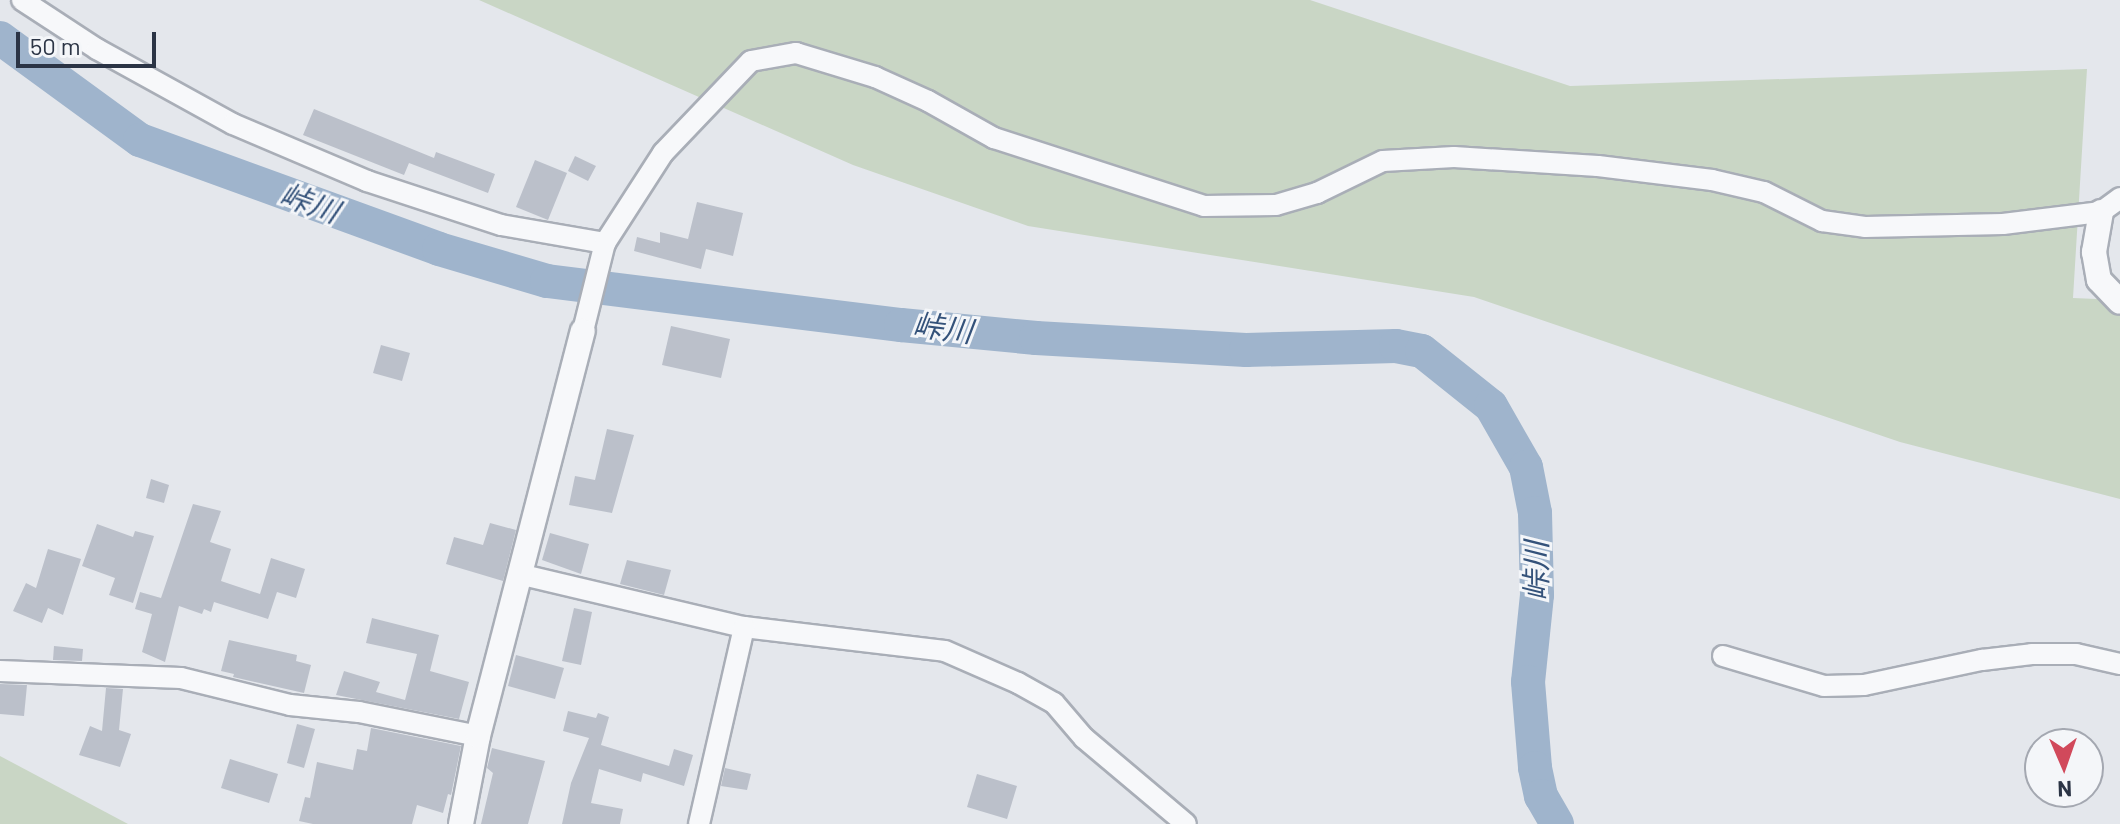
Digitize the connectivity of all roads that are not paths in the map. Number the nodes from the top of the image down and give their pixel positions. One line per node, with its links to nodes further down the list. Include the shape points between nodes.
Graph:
1 (22, 0): 3 (street, via 97,49 233,124 367,181 501,225)
2 (2111, 205): 3 (street, via 2003,224 1865,227 1822,221 1764,192 1712,180 1454,157 1383,161 1317,193 1276,205 1204,206 994,138 875,77 796,53 751,61 663,153); 4 (street, via 2094,252 2099,280)
3 (605, 243): 5 (street)
4 (2120, 302)
5 (583, 331): 6 (street)
6 (519, 574): 7 (street); 11 (street)
7 (744, 627): 13 (street); 14 (street, via 945,651 1018,683 1054,703 1084,738)
8 (1723, 656): 9 (street, via 1824,686 1864,685 2032,654 2076,654)
9 (2120, 664)
10 (0, 671): 11 (street, via 181,678 290,705 359,712)
11 (478, 736): 12 (street)
12 (461, 824)
13 (699, 824)
14 (1186, 824)

